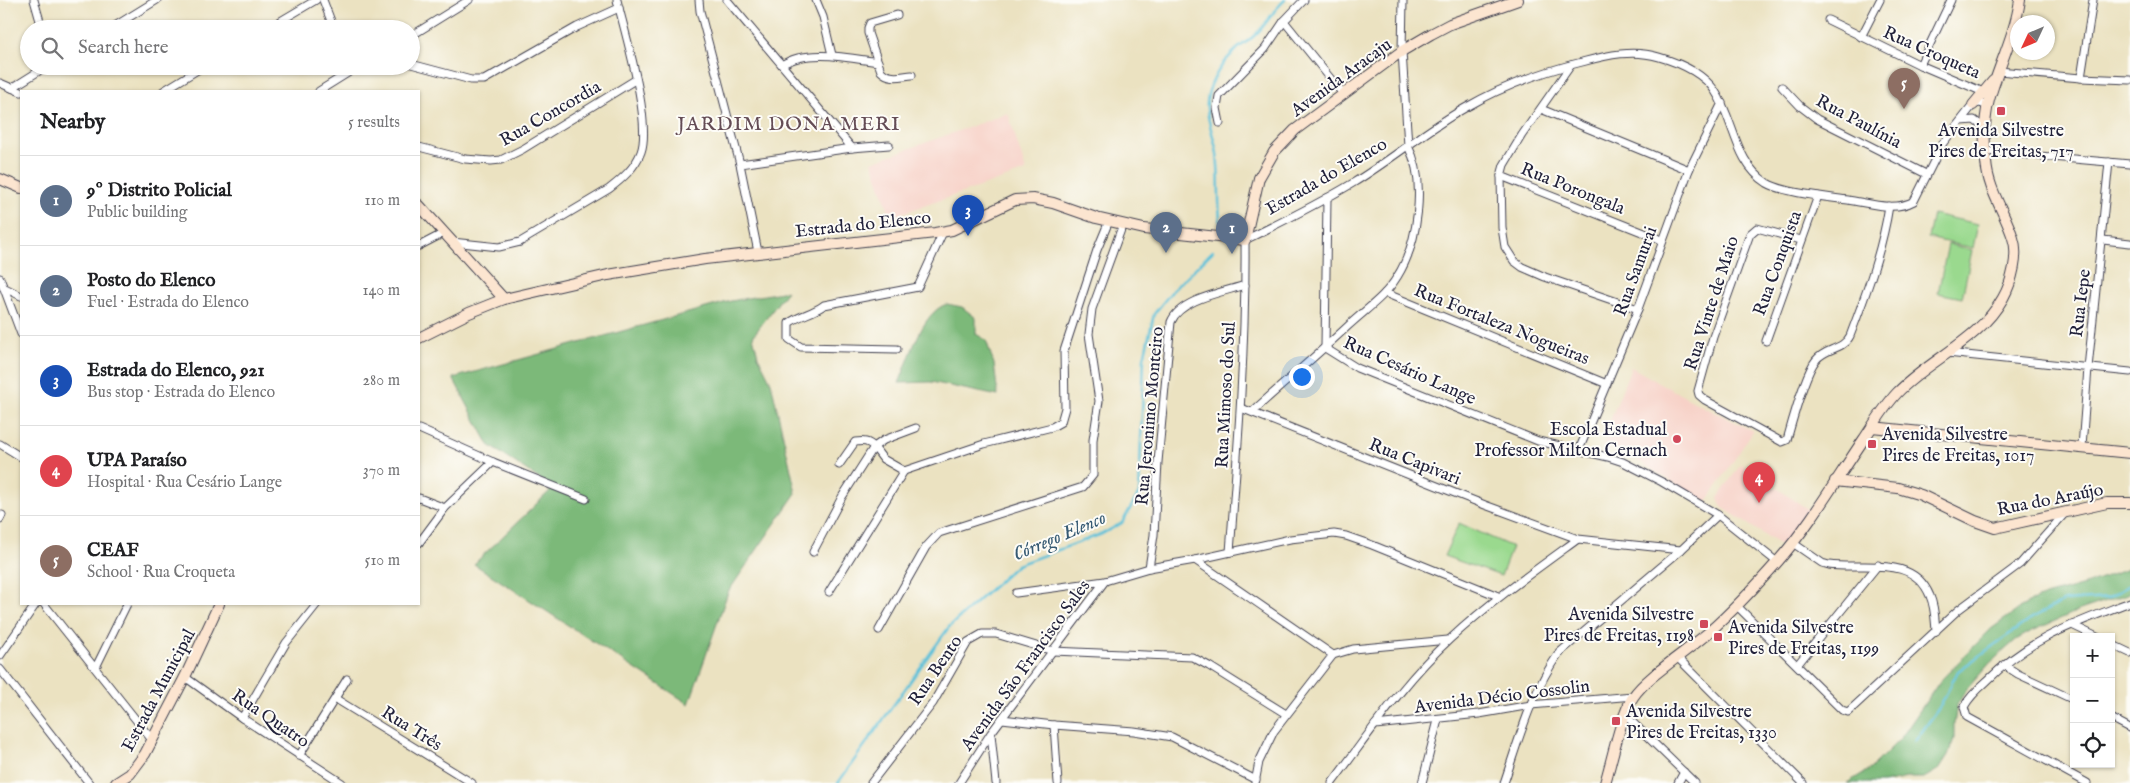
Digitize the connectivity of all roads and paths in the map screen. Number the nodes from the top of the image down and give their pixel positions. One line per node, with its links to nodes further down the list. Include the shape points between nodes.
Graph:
1 (34, 0): 19 (street)
2 (157, 0): 20 (street)
3 (316, 0): 21 (street)
4 (323, 0): 22 (street)
5 (469, 0): 25 (street)
6 (617, 0): 17 (street)
7 (699, 0): 62 (street)
8 (727, 0): 31 (street)
9 (816, 0): 28 (street)
10 (1304, 0): 24 (street)
11 (1403, 0): 27 (street)
12 (1518, 0): 27 (street, Avenida Aracaju, via 1450,24)
13 (1880, 0): 26 (street, Rua Croqueta)
14 (1951, 0): 32 (street)
15 (2020, 0): 38 (street)
16 (2093, 0): 39 (street)
17 (619, 8): 33 (street, via 578,27 484,80 471,80); 40 (street)
18 (896, 15): 29 (street, via 869,25 868,33)
19 (40, 20)
20 (125, 20)
21 (282, 20)
22 (331, 20)
23 (1828, 20): 26 (street, Rua Croqueta)
24 (1284, 21): 48 (street); 54 (street, via 1265,49 1219,96)
25 (420, 30)
26 (1861, 37): 32 (street, Rua Croqueta)
27 (1402, 51): 48 (street, Avenida Aracaju); 57 (street)
28 (832, 55): 29 (street); 31 (street, via 793,59)
29 (878, 62): 34 (street, via 881,71 888,76)
30 (1571, 64): 50 (street, Estrada do Elenco, via 1608,54 1636,52 1658,56 1682,64 1700,75 1715,90); 52 (street); 57 (street, Estrada do Elenco, via 1508,86 1464,109)
31 (782, 65): 59 (street)
32 (1920, 65): 49 (street, Rua Croqueta)
33 (420, 66)
34 (912, 74)
35 (33, 75): 44 (street)
36 (189, 75): 45 (street)
37 (341, 75): 46 (street)
38 (1996, 75): 39 (street); 49 (street)
39 (2081, 78): 41 (street)
40 (635, 80): 58 (street, Rua Concordia, via 501,160 465,159); 81 (street, via 644,134 641,151 633,167 620,180 520,242 499,247)
41 (2130, 80)
42 (0, 83): 44 (street)
43 (1782, 87): 65 (street, Rua Paulínia, via 1817,119)
44 (12, 88): 47 (street)
45 (165, 90)
46 (320, 90)
47 (20, 92)
48 (1343, 94): 77 (street, Avenida Aracaju, via 1295,130 1267,162 1259,178)
49 (1987, 97): 51 (street); 55 (street)
50 (1722, 103): 64 (street, Rua Samurai); 69 (street, Estrada do Elenco, via 1742,156 1759,176 1775,186)
51 (1973, 105): 53 (street, Estrada do Elenco)
52 (1541, 109): 64 (street); 66 (street, via 1510,152)
53 (1962, 121): 55 (street, via 1974,120); 65 (street, Estrada do Elenco, via 1943,143)
54 (1220, 123)
55 (1986, 129): 60 (street)
56 (889, 145): 59 (street)
57 (1408, 146): 70 (street, Estrada do Elenco); 88 (street, via 1416,165 1418,208 1404,264)
58 (420, 147)
59 (852, 148): 62 (street)
60 (1985, 151): 61 (street); 97 (street, via 1988,179 2013,238 2012,269 2003,298 1993,312 1971,335)
61 (2109, 162): 63 (street); 80 (street, Rua Iepe)
62 (740, 164): 84 (street)
63 (2130, 164)
64 (1688, 170): 78 (street, Rua Samurai)
65 (1926, 174): 72 (street, Estrada do Elenco, via 1914,201 1902,206)
66 (1500, 176): 78 (street, Rua Porongala); 91 (street, via 1505,247 1514,261 1545,277)
67 (0, 180): 68 (street)
68 (20, 188)
69 (1818, 196): 72 (street, Estrada do Elenco); 79 (street, Rua Conquista)
70 (1327, 198): 77 (street, Estrada do Elenco); 96 (street)
71 (420, 206): 76 (street)
72 (1889, 206): 79 (street, Rua Vinte de Maio, via 1875,268 1850,336 1844,344 1821,355 1813,364 1787,440 1779,441 1705,400 1698,392 1713,338 1750,234 1757,228)
73 (1109, 221): 74 (street, Estrada do Elenco); 75 (street, Estrada do Elenco, via 1033,199 1015,200); 114 (street, via 1064,351 1065,408 1061,422)
74 (1123, 224): 77 (street, Estrada do Elenco, via 1144,230); 144 (street, via 1092,309 1088,334 1099,401 1091,479 1083,487 939,533 926,547)
75 (943, 232): 84 (street, Estrada do Elenco); 95 (street, via 918,287 824,305 789,324 789,339 800,347)
76 (444, 234): 81 (street); 83 (street)
77 (1245, 240): 86 (street, Rua Mimoso do Sul)
78 (1662, 240): 91 (street, Rua Samurai)
79 (1801, 240): 94 (street, Rua Conquista)
80 (2103, 240): 82 (street); 98 (street, Rua Iepe)
81 (452, 242): 90 (street)
82 (2130, 242)
83 (420, 246)
84 (758, 252): 90 (street, Estrada do Elenco, via 608,275)
85 (0, 278): 87 (street)
86 (1246, 285): 101 (street, Rua Mimoso do Sul); 131 (street, Rua Jeronimo Monteiro, via 1192,303 1174,314 1171,322)
87 (3, 287): 89 (street); 92 (street)
88 (1385, 293): 96 (street); 100 (street, Rua Fortaleza Nogueiras)
89 (20, 296)
90 (504, 299): 93 (street)
91 (1638, 309): 100 (street, Rua Samurai)
92 (18, 318)
93 (420, 338)
94 (1766, 341)
95 (897, 348)
96 (1325, 348): 102 (street); 109 (street, Rua Cesário Lange, via 1356,368 1538,441)
97 (1946, 353): 98 (street); 103 (street, via 1896,394)
98 (2088, 368): 99 (street); 108 (street, Rua Iepe)
99 (2130, 372)
100 (1607, 384): 109 (street, Rua Samurai)
101 (1241, 408): 102 (street, Rua Capivari); 127 (street, Rua Mimoso do Sul)
102 (1252, 412): 122 (street, Rua Capivari)
103 (1872, 427): 108 (street); 115 (street)
104 (916, 428): 107 (street)
105 (420, 429): 112 (street)
106 (0, 444): 111 (street)
107 (874, 447): 113 (street, via 863,441 856,442); 114 (street, via 883,459); 126 (street, via 842,497)
108 (2082, 447): 110 (street)
109 (1579, 450): 121 (street, Rua Cesário Lange, via 1623,462)
110 (2130, 452)
111 (20, 456)
112 (493, 462): 117 (street); 119 (street)
113 (838, 465)
114 (904, 471): 133 (street)
115 (1835, 481): 120 (street, Rua do Araújo, via 1898,488 1995,528); 124 (street)
116 (420, 498): 119 (street)
117 (586, 499)
118 (2130, 503): 120 (street, Rua do Araújo, via 2107,503)
119 (445, 508): 123 (street)
120 (2067, 511): 145 (street, via 2020,564 1976,595)
121 (1718, 515): 125 (street); 129 (street, Rua Cesário Lange)
122 (1578, 539): 125 (street, Rua Capivari); 135 (street)
123 (420, 542)
124 (1793, 544): 129 (street); 130 (street, via 1829,565)
125 (1682, 550): 163 (street, via 1559,653)
126 (813, 552)
127 (1230, 552): 128 (street, Avenida São Francisco Sales); 135 (street, Avenida São Francisco Sales, via 1334,534)
128 (1195, 560): 131 (street, Avenida São Francisco Sales); 152 (street)
129 (1778, 562): 142 (street)
130 (1878, 565): 145 (street, via 1902,569 1924,585 1931,597); 154 (street)
131 (1149, 568): 132 (street, Avenida São Francisco Sales)
132 (1105, 581): 134 (street); 149 (street, Avenida São Francisco Sales)
133 (830, 592)
134 (1016, 593)
135 (1498, 596): 147 (street)
136 (2130, 602): 143 (street)
137 (35, 605): 151 (street)
138 (45, 605): 156 (street)
139 (127, 605): 156 (street)
140 (219, 605): 158 (street, Estrada Municipal)
141 (316, 605): 166 (street, via 286,643)
142 (1737, 606): 153 (street); 154 (street)
143 (2072, 624): 146 (street); 155 (street, via 2037,642)
144 (879, 630)
145 (1936, 631): 154 (street, via 1852,711 1842,710)
146 (2089, 633)
147 (1448, 640): 152 (street, via 1353,648); 171 (street)
148 (2115, 646): 150 (street)
149 (1053, 651): 164 (street, Rua Bento, via 1192,658); 167 (street, Avenida São Francisco Sales); 182 (street, Rua Bento, via 996,634 982,634 968,642 933,703)
150 (2130, 653)
151 (0, 656)
152 (1333, 656): 164 (street)
153 (1678, 658): 160 (street); 192 (street)
154 (1798, 664)
155 (2004, 665): 161 (street); 193 (street, via 1966,704 1967,717)
156 (96, 667): 174 (street)
157 (0, 669): 178 (street)
158 (185, 677): 166 (street, Rua Quatro); 174 (street, Estrada Municipal)
159 (347, 679): 162 (street)
160 (1633, 696): 163 (street, Avenida Décio Cossolin); 165 (street)
161 (2070, 698)
162 (336, 699): 175 (street); 181 (street, Rua Três)
163 (1531, 705): 168 (street, Avenida Décio Cossolin); 188 (street)
164 (1286, 714): 177 (street, via 1265,746)
165 (1625, 715): 176 (street); 189 (street)
166 (242, 718): 175 (street, Rua Quatro)
167 (1002, 719): 170 (street); 173 (street, Avenida São Francisco Sales)
168 (1438, 720): 171 (street, Avenida Décio Cossolin); 187 (street)
169 (2115, 720): 172 (street)
170 (1054, 725): 177 (street, via 1172,737); 185 (street)
171 (1375, 725): 186 (street)
172 (2130, 728)
173 (991, 733): 183 (street, Avenida São Francisco Sales); 184 (street)
174 (152, 740): 179 (street, Estrada Municipal, via 130,774)
175 (300, 756): 180 (street, Rua Quatro)
176 (1684, 772): 190 (street); 191 (street)
177 (1256, 781)
178 (89, 783)
179 (116, 783)
180 (342, 783)
181 (472, 783)
182 (871, 783)
183 (959, 783)
184 (996, 783)
185 (1058, 783)
186 (1332, 783)
187 (1422, 783)
188 (1504, 783)
189 (1605, 783)
190 (1678, 783)
191 (1695, 783)
192 (1803, 783)
193 (2087, 783)

